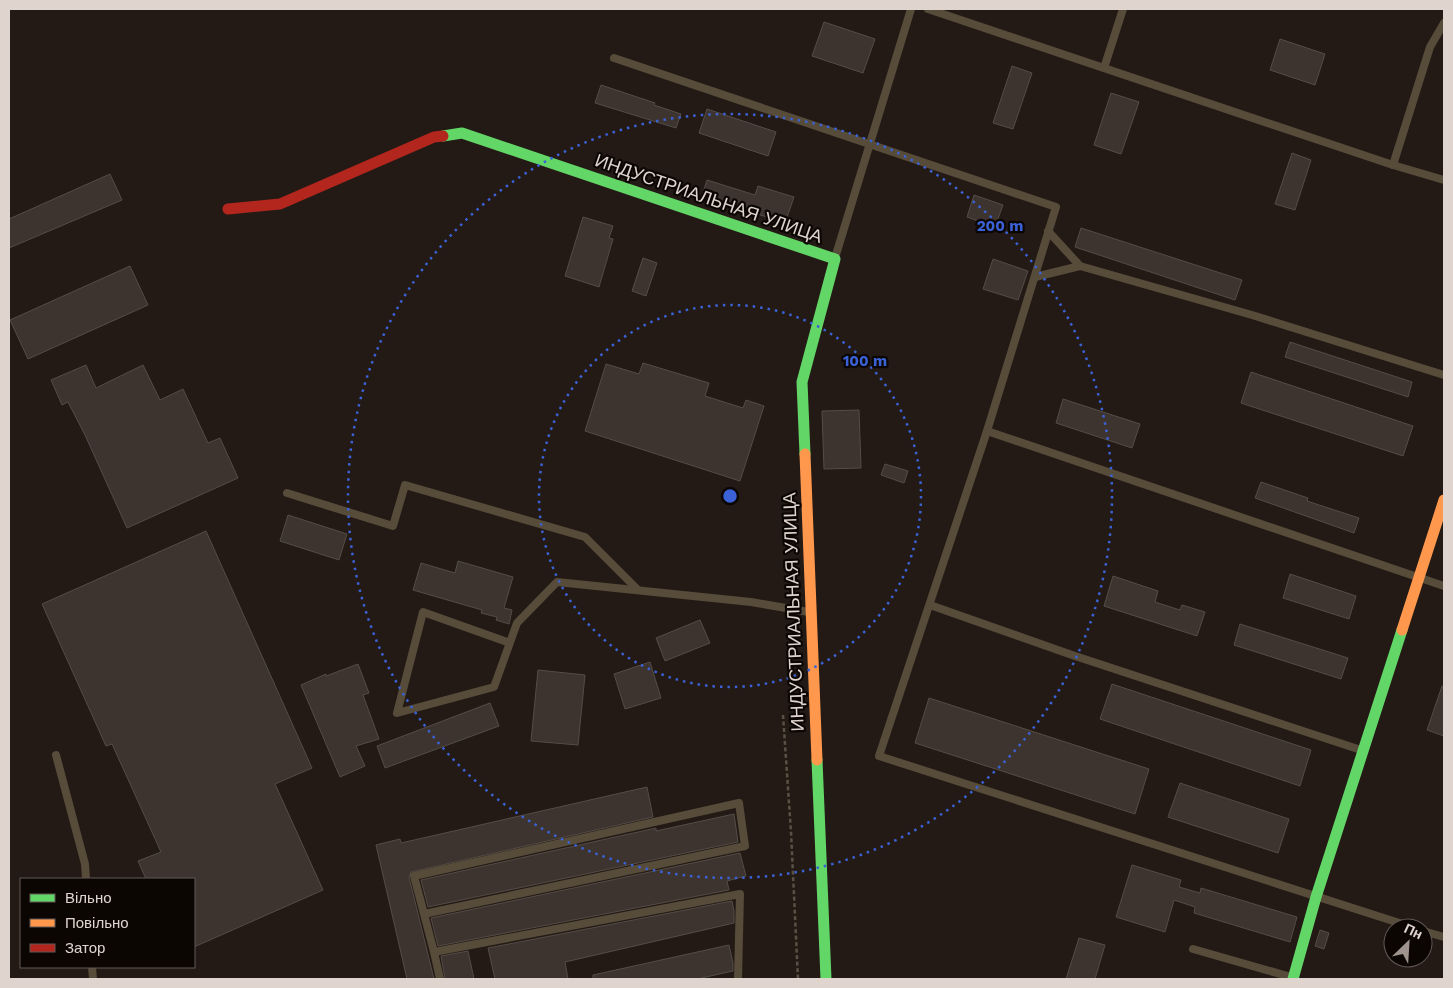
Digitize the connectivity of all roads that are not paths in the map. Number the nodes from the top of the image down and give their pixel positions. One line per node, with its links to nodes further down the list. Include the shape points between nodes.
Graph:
1 (911, 9): 7 (lane)
2 (928, 9): 6 (lane)
3 (1123, 9): 6 (lane)
4 (1444, 23): 8 (lane, via 1430,47)
5 (614, 58): 7 (lane)
6 (1104, 68): 8 (lane)
7 (869, 145): 11 (lane, via 1056,207); 12 (lane)
8 (1393, 165): 9 (lane)
9 (1444, 180)
10 (228, 210): 12 (street, ИНДУСТРИАЛЬНАЯ УЛИЦА, via 280,204 434,137 462,133)
11 (1048, 232): 13 (lane); 14 (lane)
12 (835, 259): 23 (street, ИНДУСТРИАЛЬНАЯ УЛИЦА, via 802,382)
13 (1080, 266): 14 (lane); 15 (lane)
14 (1035, 277): 16 (lane)
15 (1444, 375)
16 (987, 431): 19 (lane); 22 (lane)
17 (288, 493): 21 (lane, via 393,526 405,485 585,537)
18 (1444, 500): 19 (street)
19 (1419, 578): 20 (lane); 25 (street)
20 (1444, 586)
21 (638, 590): 23 (lane, via 751,602); 24 (lane, via 557,582 517,623)
22 (930, 605): 25 (lane); 28 (lane, via 879,756)
23 (811, 613): 36 (street, ИНДУСТРИАЛЬНАЯ УЛИЦА)
24 (510, 643): 24 (lane, via 494,686 397,714 423,612)
25 (1363, 751): 28 (street)
26 (56, 755): 27 (lane)
27 (86, 878)
28 (1316, 897): 30 (lane); 33 (street)
29 (424, 914): 29 (lane, via 414,876 739,803 745,846); 32 (lane)
30 (1383, 918)
31 (1193, 949): 33 (lane)
32 (434, 952): 34 (lane); 35 (lane, via 740,894)
33 (1293, 978)
34 (440, 979)
35 (738, 979)
36 (826, 979)

